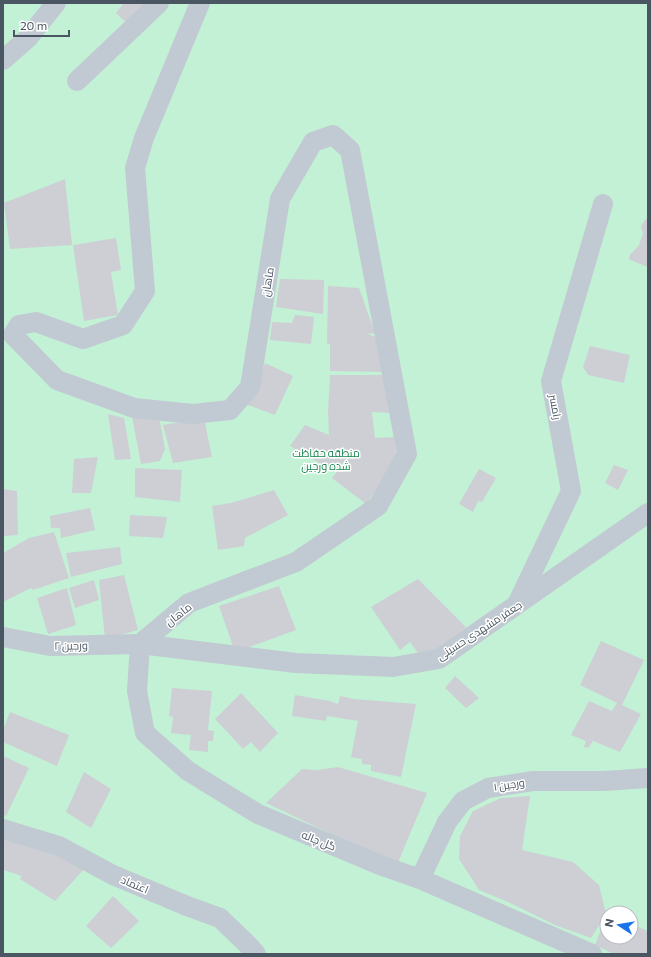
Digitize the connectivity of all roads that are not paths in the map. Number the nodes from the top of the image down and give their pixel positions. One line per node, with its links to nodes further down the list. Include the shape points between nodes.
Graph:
1 (56, 3): 4 (street, via 28,38)
2 (158, 3): 5 (street)
3 (200, 3): 10 (street, ماهان, via 144,138 135,168 145,291 123,324 83,339 36,322 19,325 13,335 57,380 134,408 193,414 230,410 250,388 280,199 313,142 333,135 350,150 407,454 378,506 296,562 189,603)
4 (3, 60)
5 (77, 81)
6 (603, 204): 8 (street, رامسر, via 551,381 571,491)
7 (648, 513): 8 (street, جعفر مشهدی حسینی)
8 (518, 604): 10 (street, جعفر مشهدی حسینی, via 439,659 393,667 296,663)
9 (3, 637): 10 (street, ورجین ۲, via 50,646)
10 (140, 644): 13 (street, گل چاله, via 137,691 145,733 188,771 258,814)
11 (648, 778): 13 (street, ورجین ۱, via 533,781 488,788 463,801 447,822)
12 (3, 829): 14 (street, اعتماد, via 60,846 113,874 220,918)
13 (420, 879): 15 (street, گل چاله)
14 (256, 954)
15 (592, 954)

